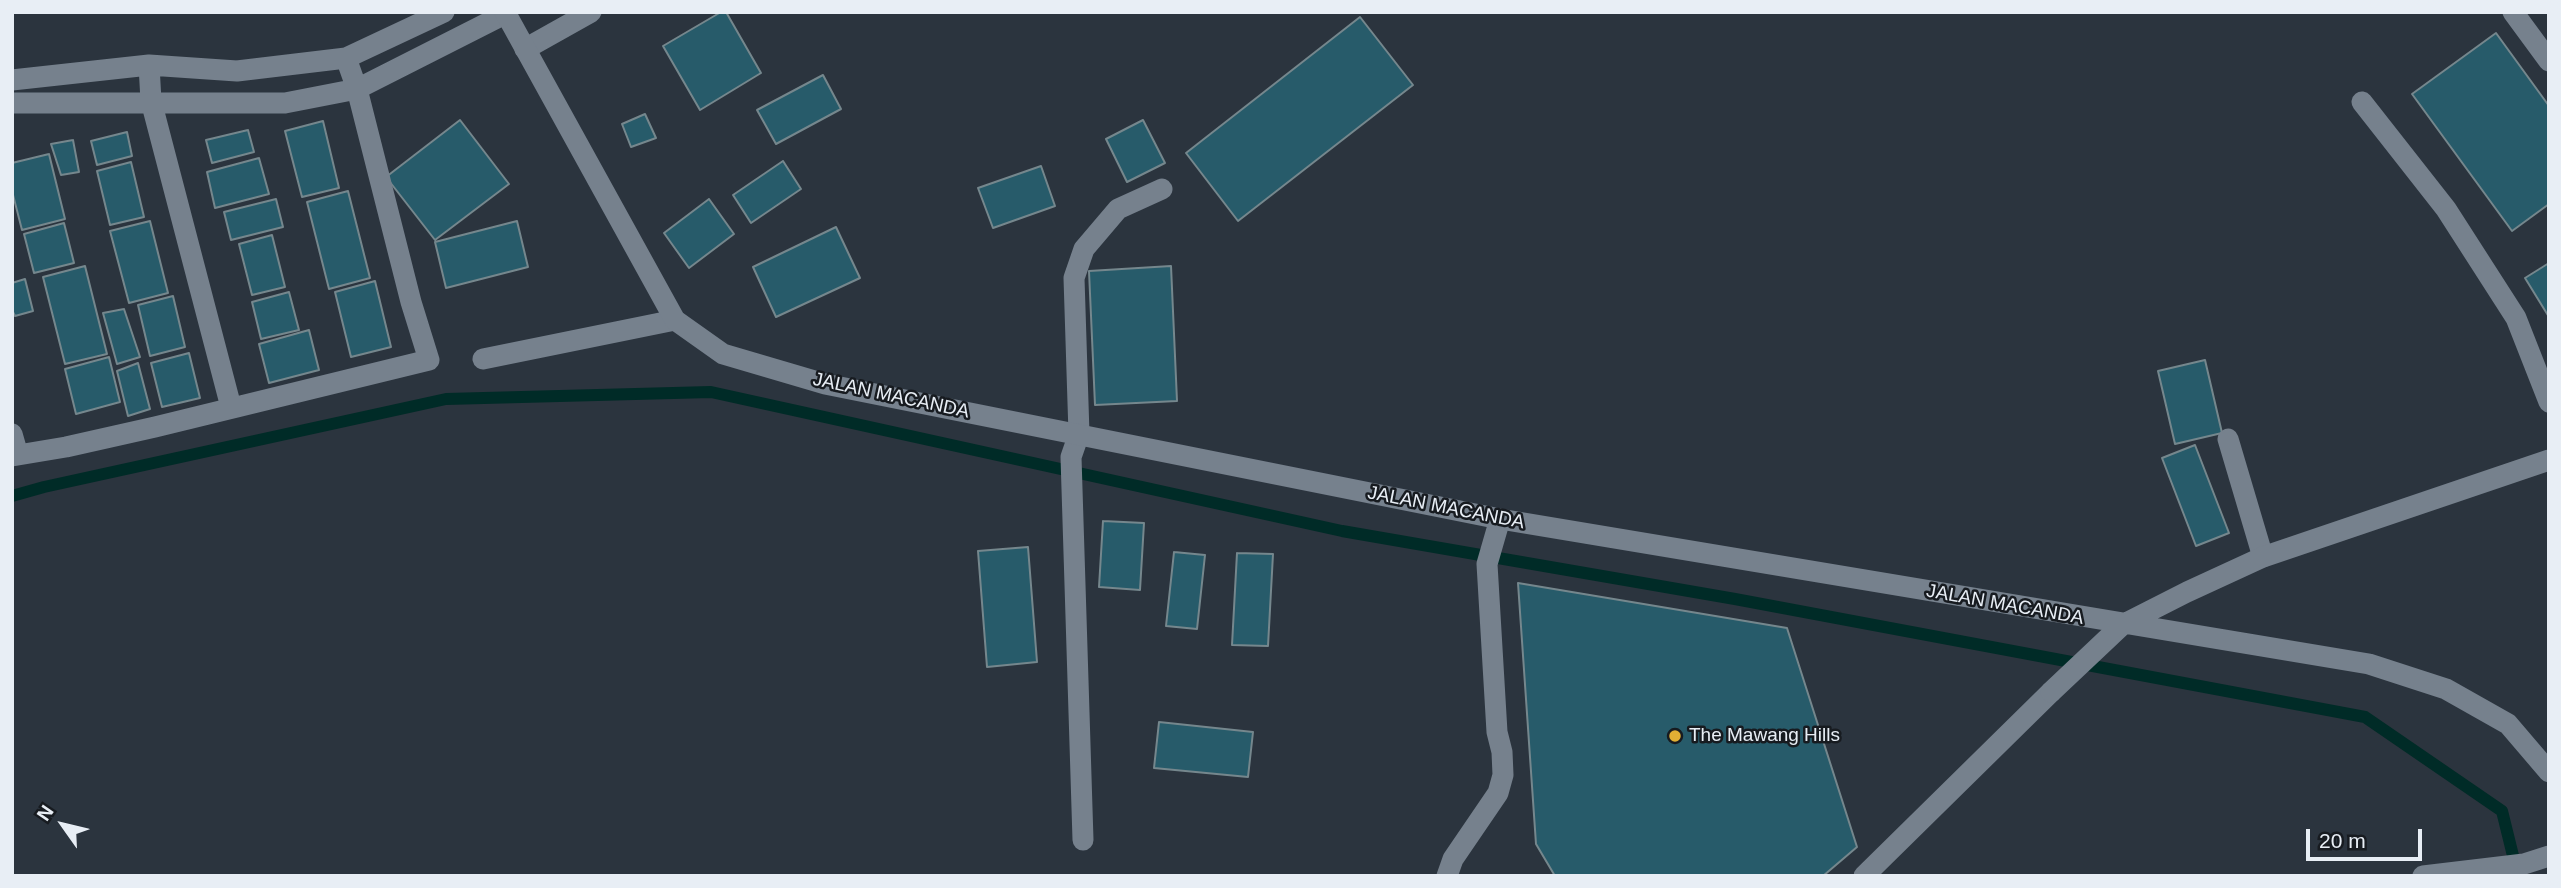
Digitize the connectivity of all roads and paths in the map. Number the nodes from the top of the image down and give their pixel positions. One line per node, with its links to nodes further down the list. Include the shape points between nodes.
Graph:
1 (444, 12): 6 (street)
2 (591, 12): 5 (street)
3 (2513, 12): 7 (street)
4 (505, 13): 5 (street, JALAN MACANDA); 10 (street)
5 (525, 49): 15 (street, JALAN MACANDA)
6 (346, 58): 8 (street, via 237,71); 10 (street)
7 (2549, 61)
8 (149, 65): 9 (street); 11 (street)
9 (12, 80)
10 (357, 89): 11 (street, via 285,103); 18 (street, via 429,360)
11 (151, 101): 13 (street); 18 (street)
12 (2362, 102): 17 (street, via 2446,209 2516,318)
13 (12, 103)
14 (1162, 189): 20 (street, via 1118,209 1084,249 1074,278)
15 (675, 320): 16 (street); 20 (street, JALAN MACANDA, via 723,354 825,384)
16 (483, 359)
17 (2549, 402)
18 (232, 407): 22 (street)
19 (12, 434): 22 (street)
20 (1079, 434): 24 (street, JALAN MACANDA); 28 (street, via 1071,457)
21 (2228, 439): 25 (street)
22 (15, 456)
23 (2549, 460): 25 (street)
24 (1498, 526): 26 (street, JALAN MACANDA); 30 (street, via 1487,564 1503,775 1498,793 1453,859)
25 (2263, 557): 26 (street)
26 (2122, 625): 27 (street, JALAN MACANDA, via 2369,664 2446,688 2508,723); 31 (street)
27 (2549, 772)
28 (1083, 841)
29 (2549, 856): 32 (street, via 2524,864)
30 (1447, 876)
31 (1864, 876)
32 (2423, 876)

